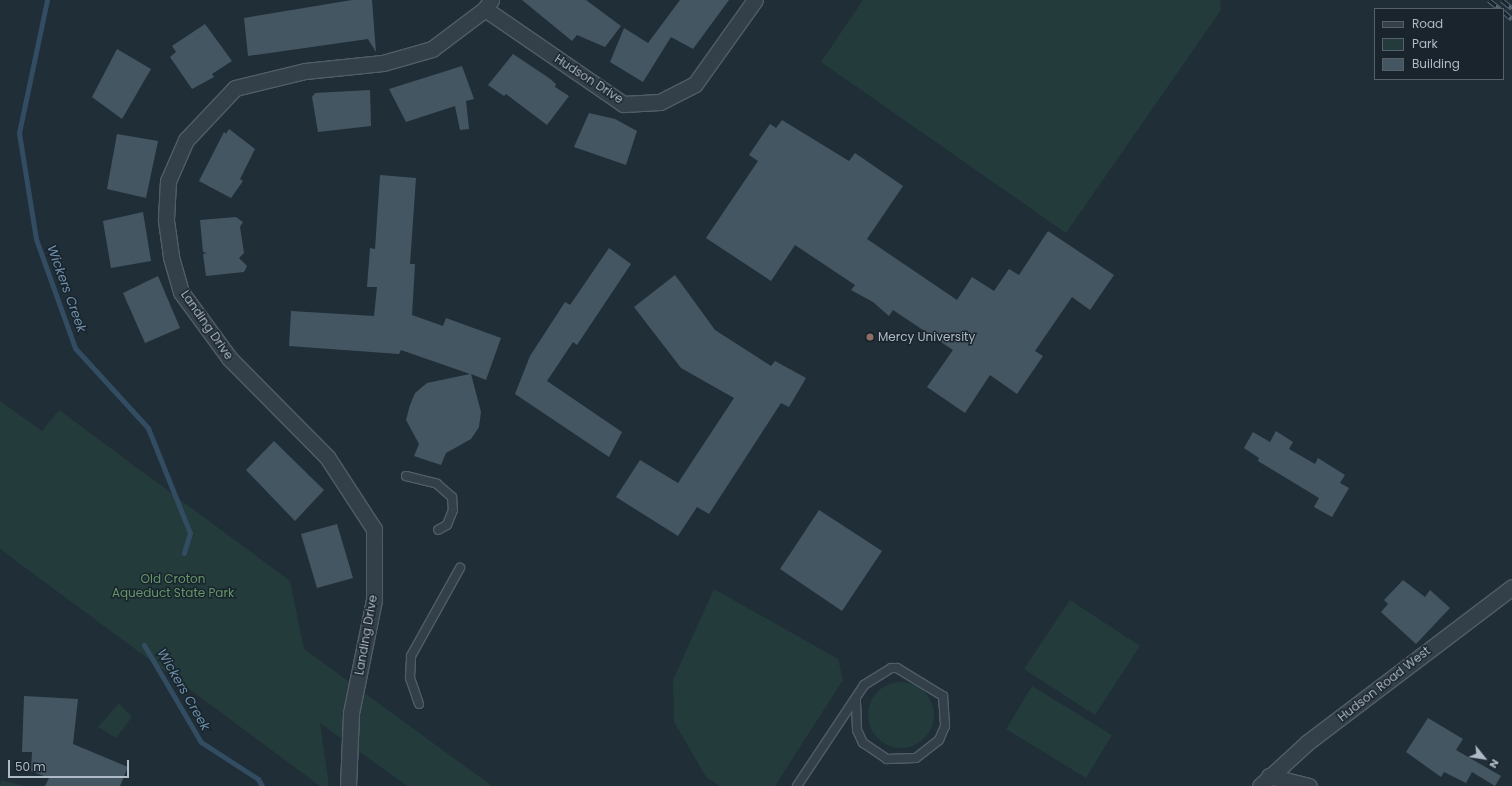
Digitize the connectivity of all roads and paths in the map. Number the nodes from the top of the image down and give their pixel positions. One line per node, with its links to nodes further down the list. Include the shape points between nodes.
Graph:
1 (755, 0): 2 (street, Hudson Drive, via 695,84 660,102 623,104)
2 (488, 5): 10 (street, Landing Drive, via 432,49 383,63 305,71 235,88 186,140 168,181 166,218 170,256 182,292 230,359 327,457 374,529 374,600 350,713)
3 (406, 476): 4 (lane, via 437,484 452,497 453,510 447,525)
4 (438, 530)
5 (460, 568): 8 (lane, via 411,656 410,678)
6 (1512, 587): 9 (street, Hudson Road West, via 1320,732)
7 (856, 699): 7 (lane, via 857,730 863,742 888,759 916,758 939,740 945,726 943,696 897,668 876,675 864,685); 11 (lane)
8 (419, 704)
9 (1265, 781): 12 (street)
10 (348, 786)
11 (797, 786)
12 (1309, 786)

